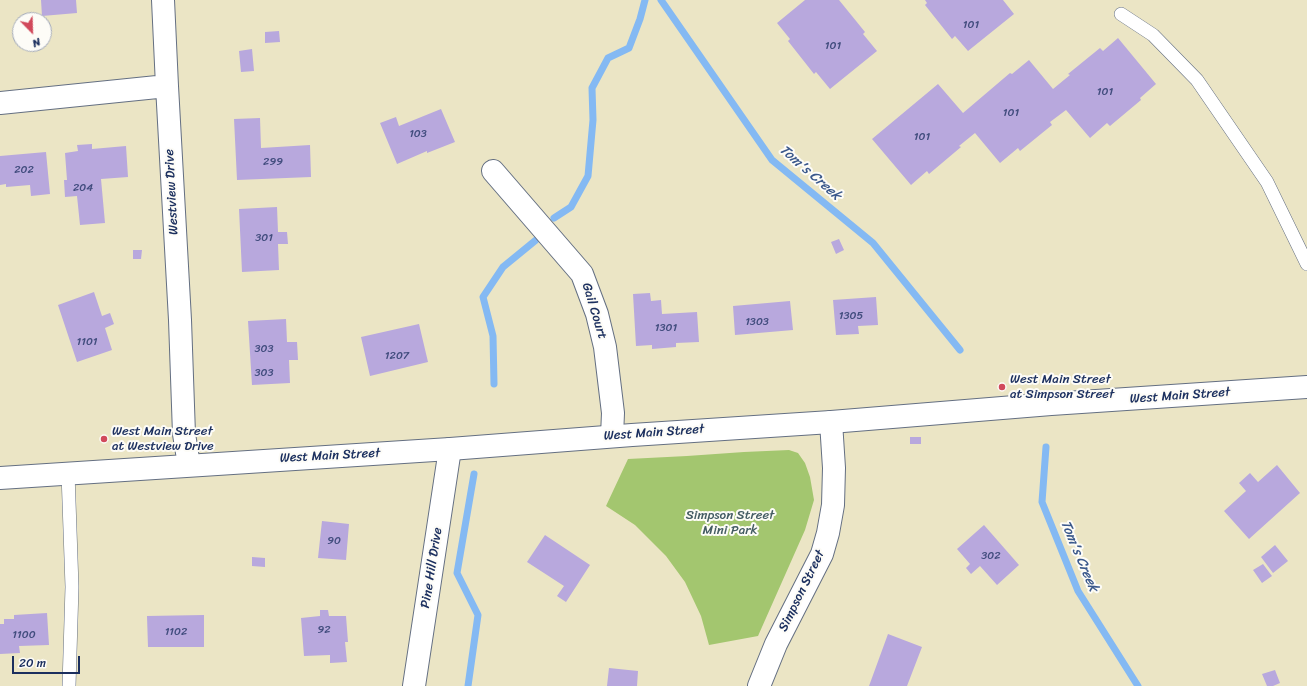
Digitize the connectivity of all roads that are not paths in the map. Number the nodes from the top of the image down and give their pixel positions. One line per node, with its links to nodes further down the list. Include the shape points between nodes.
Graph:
1 (163, 0): 3 (street, Westview Drive)
2 (1121, 14): 6 (lane, via 1153,35 1197,80 1267,182)
3 (166, 86): 4 (street); 11 (street, Westview Drive, via 184,434)
4 (0, 103)
5 (493, 171): 9 (street, Gail Court, via 582,274 598,314 605,346 613,413)
6 (1307, 264)
7 (1307, 387): 8 (street, West Main Street)
8 (831, 422): 9 (street, West Main Street); 14 (street, Simpson Street, via 834,468 833,505 828,533 822,554 776,644)
9 (612, 436): 10 (street, West Main Street)
10 (450, 449): 11 (street, West Main Street); 16 (street, Pine Hill Drive)
11 (188, 465): 12 (street, West Main Street)
12 (68, 473): 13 (street, West Main Street); 15 (lane, via 72,587)
13 (0, 478)
14 (762, 684)
15 (69, 686)
16 (414, 686)

